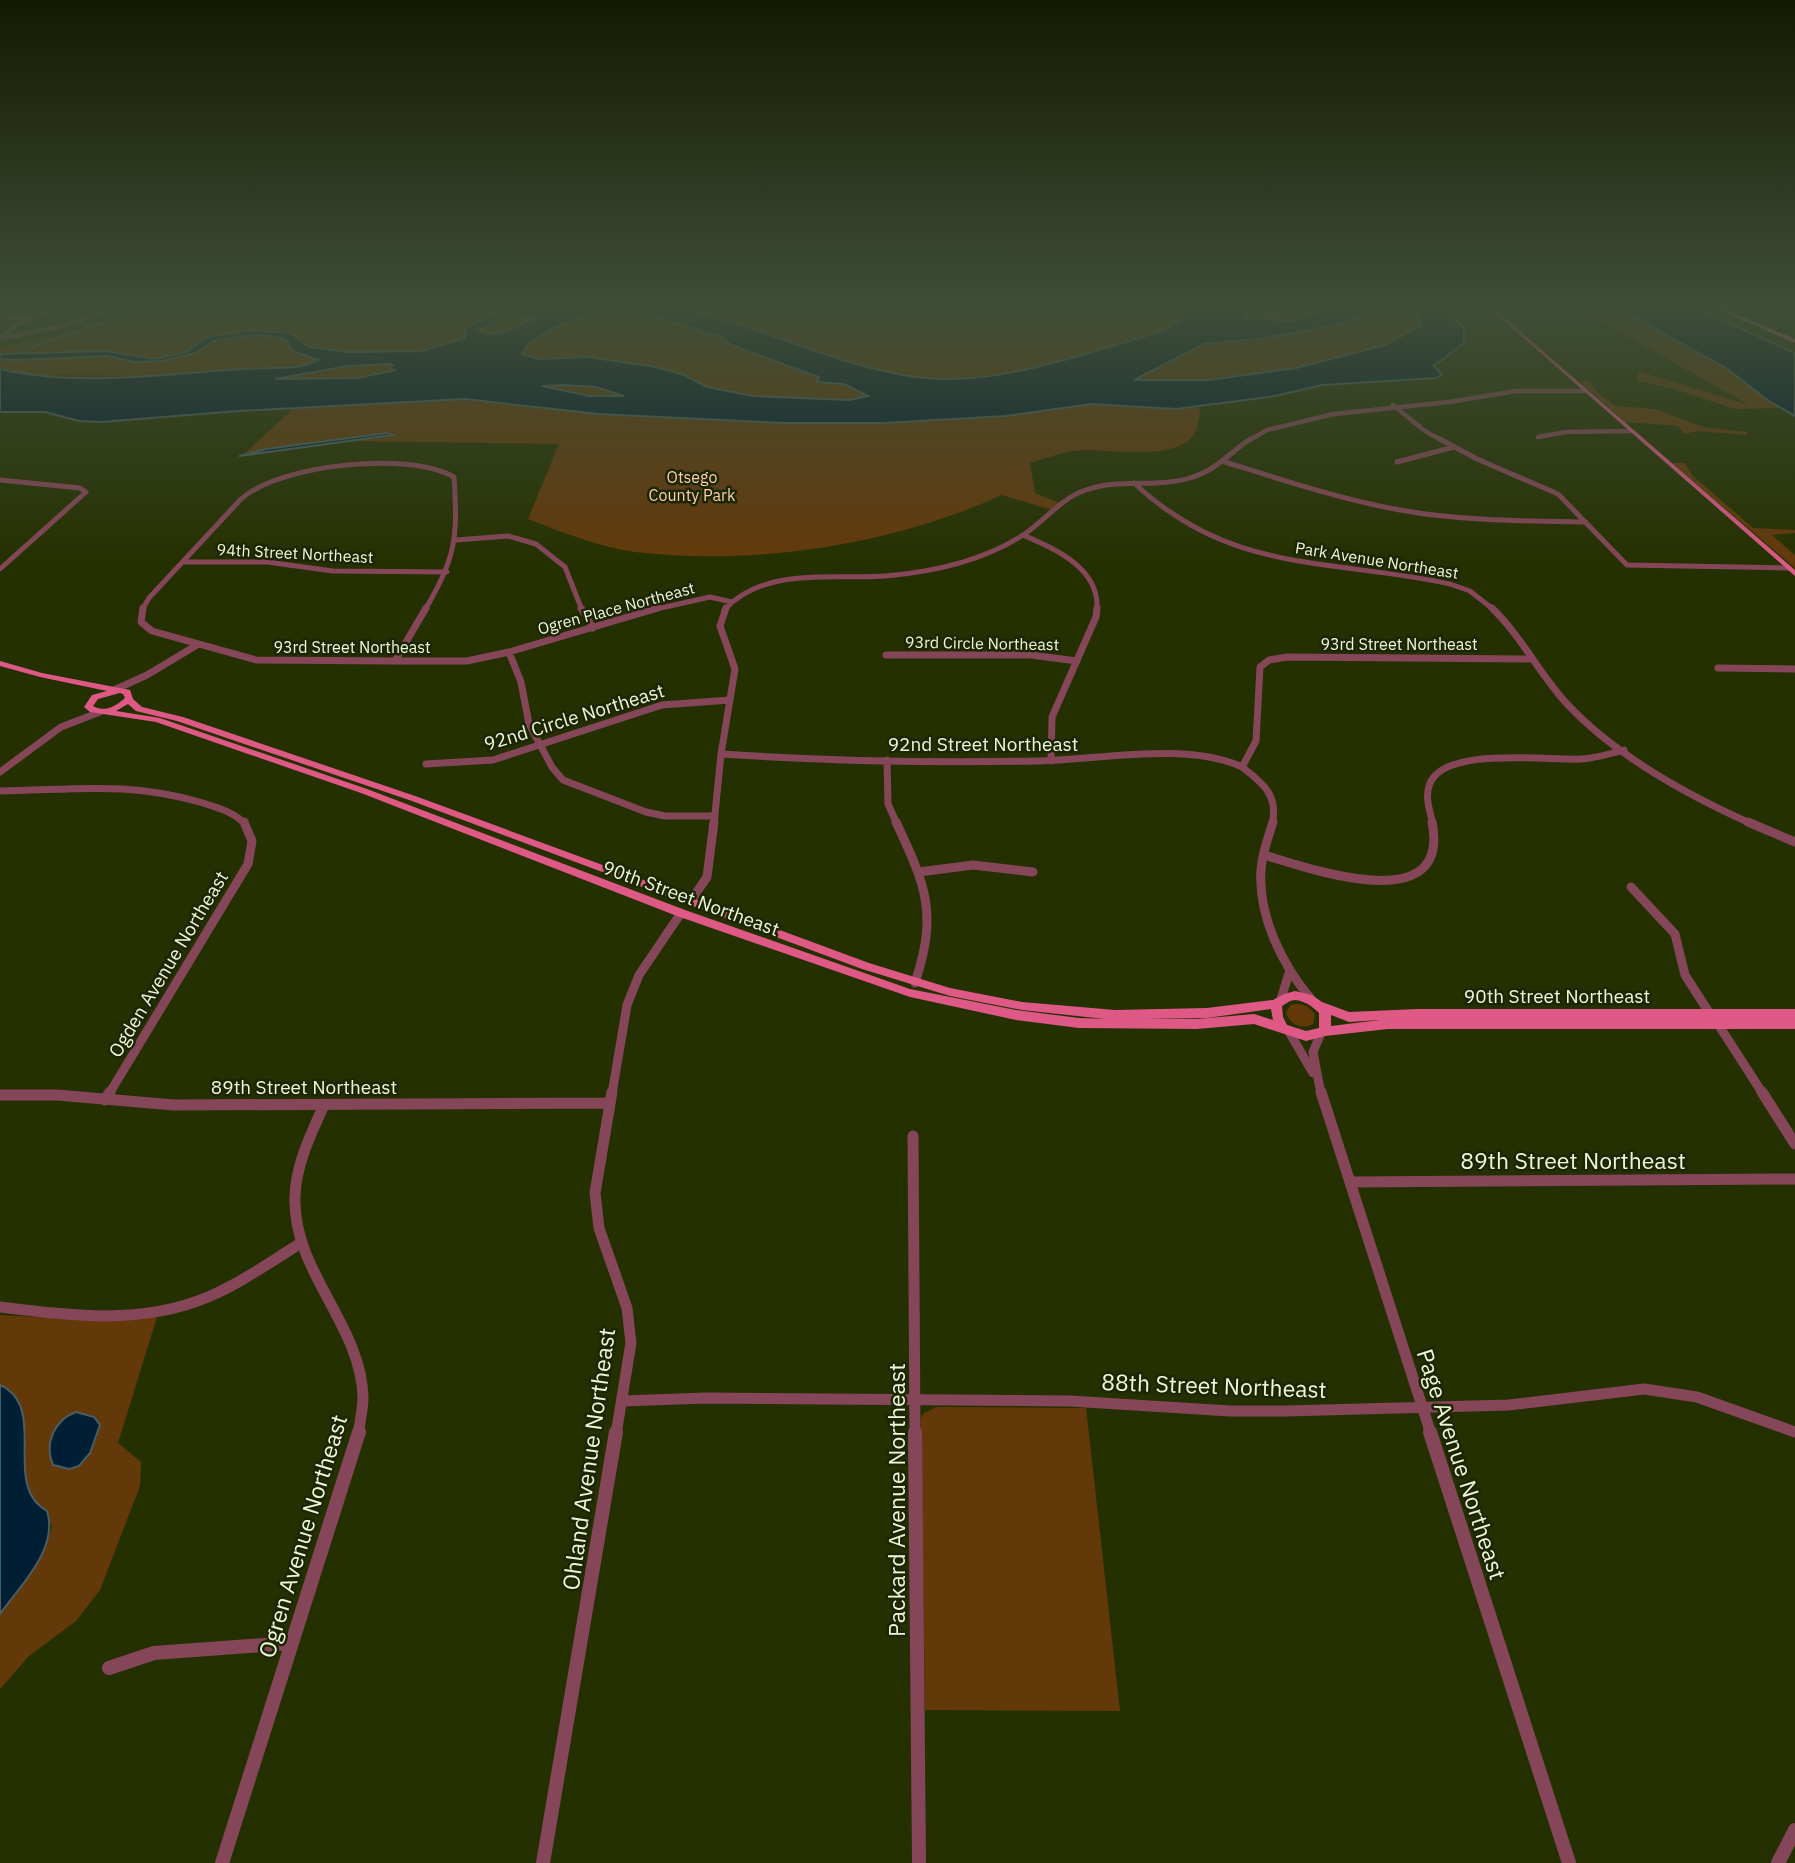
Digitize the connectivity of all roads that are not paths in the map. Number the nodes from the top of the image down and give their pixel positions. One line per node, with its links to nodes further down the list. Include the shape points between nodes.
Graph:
1 (1501, 393): 3 (street)
2 (1587, 393): 4 (main road)
3 (1393, 405): 6 (street); 8 (street, via 1267,430 1245,442)
4 (1630, 431): 5 (street); 16 (main road)
5 (1538, 437)
6 (1454, 447): 7 (street); 11 (street, via 1557,493)
7 (1397, 461)
8 (1225, 462): 10 (street, via 1192,478); 11 (street, via 1334,496 1414,512 1472,519)
9 (0, 480): 15 (street, via 86,492)
10 (1134, 483): 12 (street, via 1102,485 1077,494); 23 (street, Park Avenue Northeast, via 1173,518 1247,550 1470,591 1492,607)
11 (1586, 522): 16 (street, via 1627,565)
12 (1023, 535): 18 (street, via 949,565 890,576 780,580 750,589); 24 (street, via 1065,555 1094,587 1098,609)
13 (456, 540): 14 (street, via 454,477 450,472 362,465 282,476 246,494); 17 (street); 19 (street, via 524,539 560,561)
14 (183, 562): 17 (street, 94th Street Northeast, via 275,562 333,572); 20 (street, 93rd Street Northeast, via 145,603 140,618 152,631)
15 (0, 569)
16 (1792, 571)
17 (447, 572): 25 (street)
18 (732, 601): 19 (street, Ogren Place Northeast, via 695,598); 33 (street, via 718,627 735,663)
19 (593, 628): 21 (street, Ogren Place Northeast)
20 (197, 645): 25 (street, 93rd Street Northeast, via 256,660); 30 (street)
21 (509, 652): 25 (street, 93rd Street Northeast, via 473,661); 38 (street)
22 (886, 655): 24 (street, 93rd Circle Northeast, via 1027,655)
23 (1530, 659): 39 (street, Park Avenue Northeast, via 1571,708); 44 (street, 93rd Street Northeast, via 1269,660 1261,667 1256,741)
24 (1077, 661): 42 (street, via 1052,717)
25 (395, 662)
26 (0, 663): 29 (main road)
27 (1718, 668): 28 (street)
28 (1795, 669)
29 (40, 675): 31 (main road); 34 (main road, via 44,681 82,690)
30 (147, 675): 31 (street); 32 (street)
31 (114, 690): 32 (main road, 90th Street Northeast, via 124,691); 34 (main road, via 96,696)
32 (128, 698): 35 (main road); 53 (main road, 90th Street Northeast, via 139,709 415,799)
33 (730, 700): 36 (street); 38 (street, 92nd Circle Northeast, via 673,703)
34 (88, 705): 35 (main road, via 90,710); 37 (street)
35 (102, 712): 37 (street); 54 (main road, 90th Street Northeast, via 157,720 364,791)
36 (725, 726): 40 (street)
37 (61, 727): 45 (street)
38 (539, 746): 43 (street, 92nd Circle Northeast, via 481,762); 47 (street, via 552,767 574,787 656,814)
39 (1624, 750): 48 (street, Park Avenue Northeast, via 1739,818); 49 (street, via 1589,758 1485,760 1447,767 1433,778 1428,792 1435,842 1431,858 1405,878 1351,880)
40 (721, 754): 41 (street, 92nd Street Northeast); 47 (street)
41 (887, 760): 42 (street, 92nd Street Northeast); 50 (street, via 888,804)
42 (1051, 761): 44 (street, 92nd Street Northeast, via 1196,753)
43 (426, 764)
44 (1242, 766): 49 (street, via 1268,788 1274,800 1275,822)
45 (0, 772)
46 (0, 791): 68 (street, Ogden Avenue Northeast, via 133,789 231,811 247,826 253,842 248,864)
47 (715, 817): 53 (street, via 707,877)
48 (1795, 842)
49 (1264, 855): 57 (street, via 1263,899)
50 (919, 872): 51 (street, via 973,865); 58 (street, via 928,930)
51 (1033, 872)
52 (1631, 887): 62 (street, via 1675,934 1685,975)
53 (687, 901): 54 (main road); 55 (main road, 90th Street Northeast)
54 (664, 907): 56 (main road, 90th Street Northeast)
55 (705, 907): 56 (main road); 58 (main road, 90th Street Northeast)
56 (683, 914): 64 (main road, 90th Street Northeast, via 910,993 975,1008 1079,1023 1197,1024 1254,1019); 69 (street, Ohland Avenue Northeast, via 658,943 631,992)
57 (1289, 973): 59 (street); 60 (street)
58 (915, 983): 59 (main road, 90th Street Northeast, via 997,1002 1087,1013 1176,1015 1234,1011)
59 (1278, 1001): 60 (main road, via 1292,996); 64 (main road, via 1277,1018)
60 (1316, 1003): 62 (main road, 90th Street Northeast, via 1349,1017); 65 (main road, via 1327,1018)
61 (1795, 1014): 62 (main road, 90th Street Northeast)
62 (1714, 1019): 63 (main road, 90th Street Northeast); 65 (main road, 90th Street Northeast, via 1388,1024); 72 (street)
63 (1795, 1024)
64 (1286, 1029): 65 (main road, via 1306,1037); 66 (street, Page Avenue Northeast)
65 (1323, 1032): 66 (street, Page Avenue Northeast, via 1312,1052)
66 (1316, 1077): 74 (street, Page Avenue Northeast)
67 (0, 1095): 68 (street, 89th Street Northeast)
68 (105, 1100): 70 (street, 89th Street Northeast)
69 (609, 1103): 70 (street, 89th Street Northeast); 77 (street, Ohland Avenue Northeast, via 596,1206 630,1320)
70 (324, 1105): 75 (street, Ogren Avenue Northeast, via 299,1168 295,1210)
71 (913, 1136): 78 (street, Packard Avenue Northeast)
72 (1795, 1144)
73 (1795, 1179): 74 (street, 89th Street Northeast)
74 (1352, 1182): 79 (street, Page Avenue Northeast)
75 (300, 1242): 76 (street, via 214,1294 168,1310 99,1315); 81 (street, Ogren Avenue Northeast, via 354,1354 363,1395 356,1442)
76 (0, 1307)
77 (623, 1401): 78 (street, 88th Street Northeast); 85 (street, Ohland Avenue Northeast)
78 (916, 1401): 79 (street, 88th Street Northeast, via 1070,1401 1230,1411); 86 (street, Packard Avenue Northeast)
79 (1422, 1409): 80 (street, 88th Street Northeast, via 1509,1405 1644,1389 1697,1397); 87 (street, Page Avenue Northeast)
80 (1795, 1432)
81 (291, 1643): 82 (street, via 154,1653); 84 (street, Ogren Avenue Northeast)
82 (109, 1668)
83 (1795, 1830): 88 (street)
84 (222, 1863)
85 (543, 1863)
86 (919, 1863)
87 (1569, 1863)
88 (1778, 1863)

